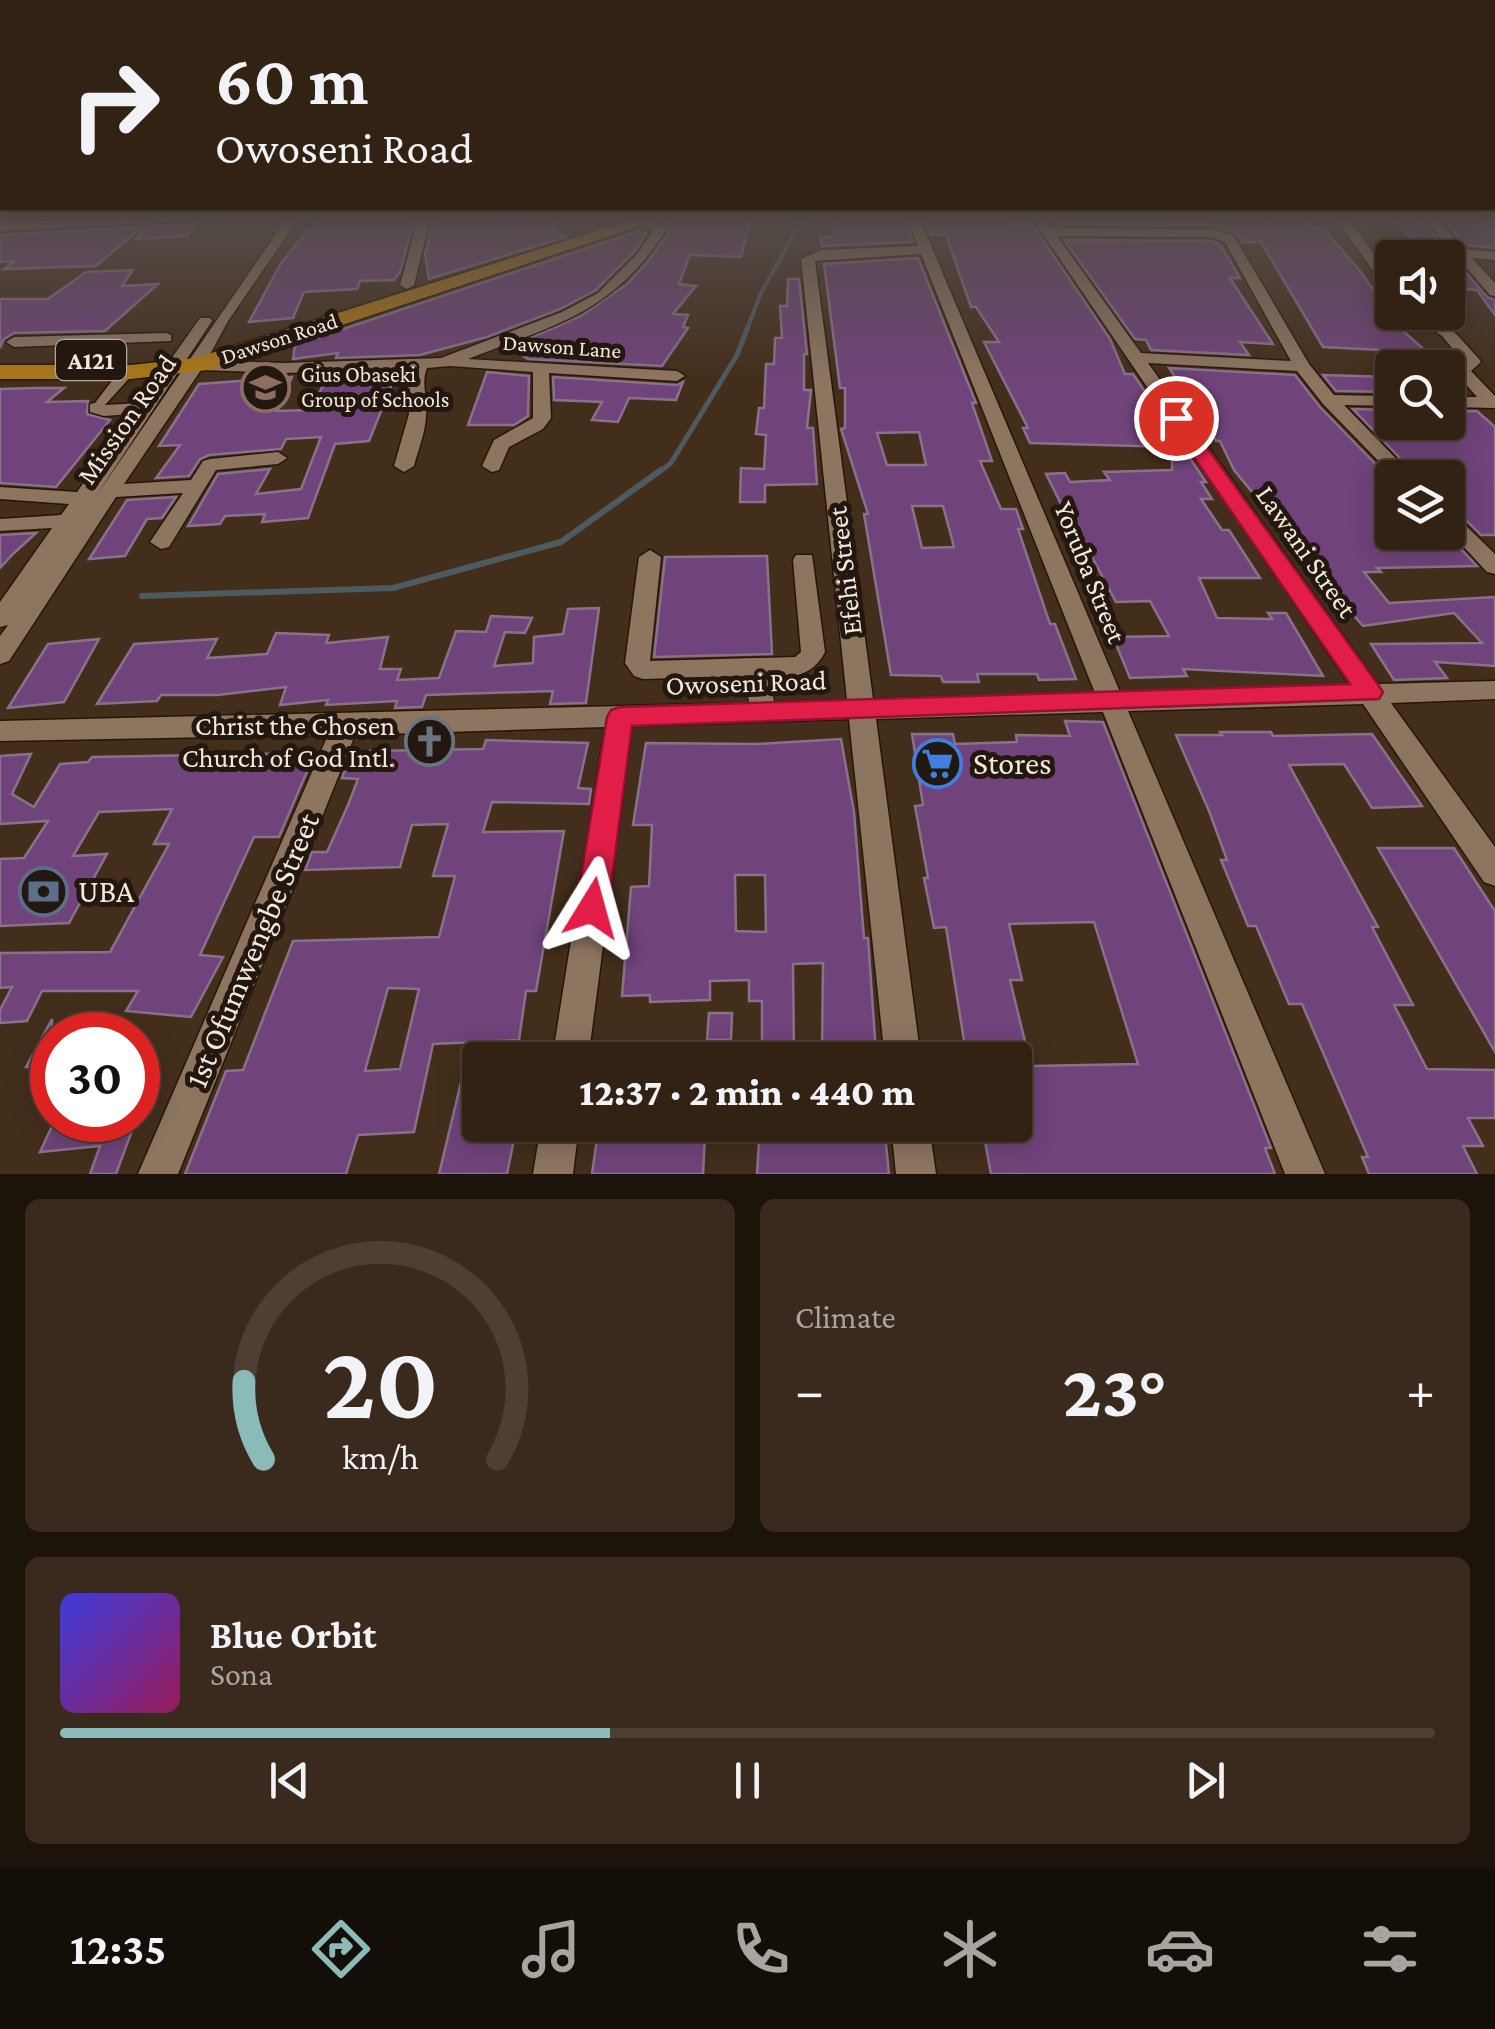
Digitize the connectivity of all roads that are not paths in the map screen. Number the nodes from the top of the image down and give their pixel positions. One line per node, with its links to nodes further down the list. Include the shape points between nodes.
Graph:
1 (244, 270): 17 (street, Mission Road)
2 (252, 270): 17 (street, Mission Road)
3 (411, 270): 12 (street)
4 (460, 270): 12 (highway, Dawson Road / A121)
5 (470, 270): 17 (highway, Dawson Road / A121)
6 (629, 270): 20 (street, Dawson Lane, via 603,296 567,316)
7 (809, 270): 53 (street, Efehi Street)
8 (934, 270): 52 (street, Yoruba Street)
9 (1073, 270): 18 (street, Lawani Street)
10 (1248, 270): 23 (street)
11 (1476, 270): 13 (street)
12 (407, 285): 17 (highway, Dawson Road / A121)
13 (1495, 292)
14 (1445, 330): 30 (street, via 1473,362 1461,370)
15 (86, 341): 16 (street, Dawson Lane); 17 (street, Dawson Lane); 19 (street)
16 (7, 351): 19 (highway, Dawson Road / A121)
17 (185, 355): 19 (highway, Dawson Road / A121); 21 (street, Dawson Lane, via 282,368); 25 (highway, Dawson Road / A121); 31 (street, Mission Road); 37 (street, Mission Road, via 183,380)
18 (1133, 357): 23 (street); 51 (street, Lawani Street)
19 (62, 361)
20 (443, 362): 21 (street, Dawson Lane); 22 (street, Dawson Lane)
21 (421, 364): 34 (street, via 413,384 418,417)
22 (541, 366): 26 (street, Dawson Lane); 35 (street, via 542,418 501,444)
23 (1302, 366): 27 (street)
24 (0, 372): 25 (highway, Dawson Road / A121)
25 (127, 372): 31 (street, via 99,404 104,412)
26 (678, 376)
27 (1328, 400): 28 (street); 33 (street)
28 (1375, 401)
29 (1465, 402): 30 (street)
30 (1494, 403)
31 (146, 408): 39 (street, Mission Road)
32 (278, 458): 36 (street, via 210,465)
33 (1388, 460)
34 (404, 466)
35 (492, 466)
36 (194, 486): 37 (street); 43 (street)
37 (109, 491): 48 (street, Mission Road)
38 (0, 493): 39 (street)
39 (84, 499): 40 (street, Mission Road)
40 (68, 520): 41 (street); 47 (street, Mission Road)
41 (0, 524)
42 (1465, 537): 46 (street)
43 (161, 542)
44 (650, 557): 49 (street, via 637,662 643,670)
45 (804, 560): 49 (street, via 810,661)
46 (1495, 567)
47 (0, 619)
48 (0, 654)
49 (756, 667): 54 (street)
50 (1495, 690): 51 (street, Owoseni Road)
51 (1370, 692): 52 (street, Owoseni Road); 58 (street, Lawani Street)
52 (1111, 701): 53 (street, Owoseni Road); 66 (street, Yoruba Street)
53 (859, 708): 54 (street, Owoseni Road); 60 (street, Efehi Street)
54 (763, 712): 55 (street, Owoseni Road)
55 (620, 717): 56 (street, Owoseni Road); 59 (street)
56 (346, 725): 57 (street, Owoseni Road); 63 (street, 1st Ofumwengbe Street)
57 (0, 731)
58 (1495, 872)
59 (573, 1042)
60 (900, 1042)
61 (558, 1142): 64 (street)
62 (912, 1142): 65 (street)
63 (158, 1174)
64 (553, 1174)
65 (916, 1174)
66 (1305, 1174)

